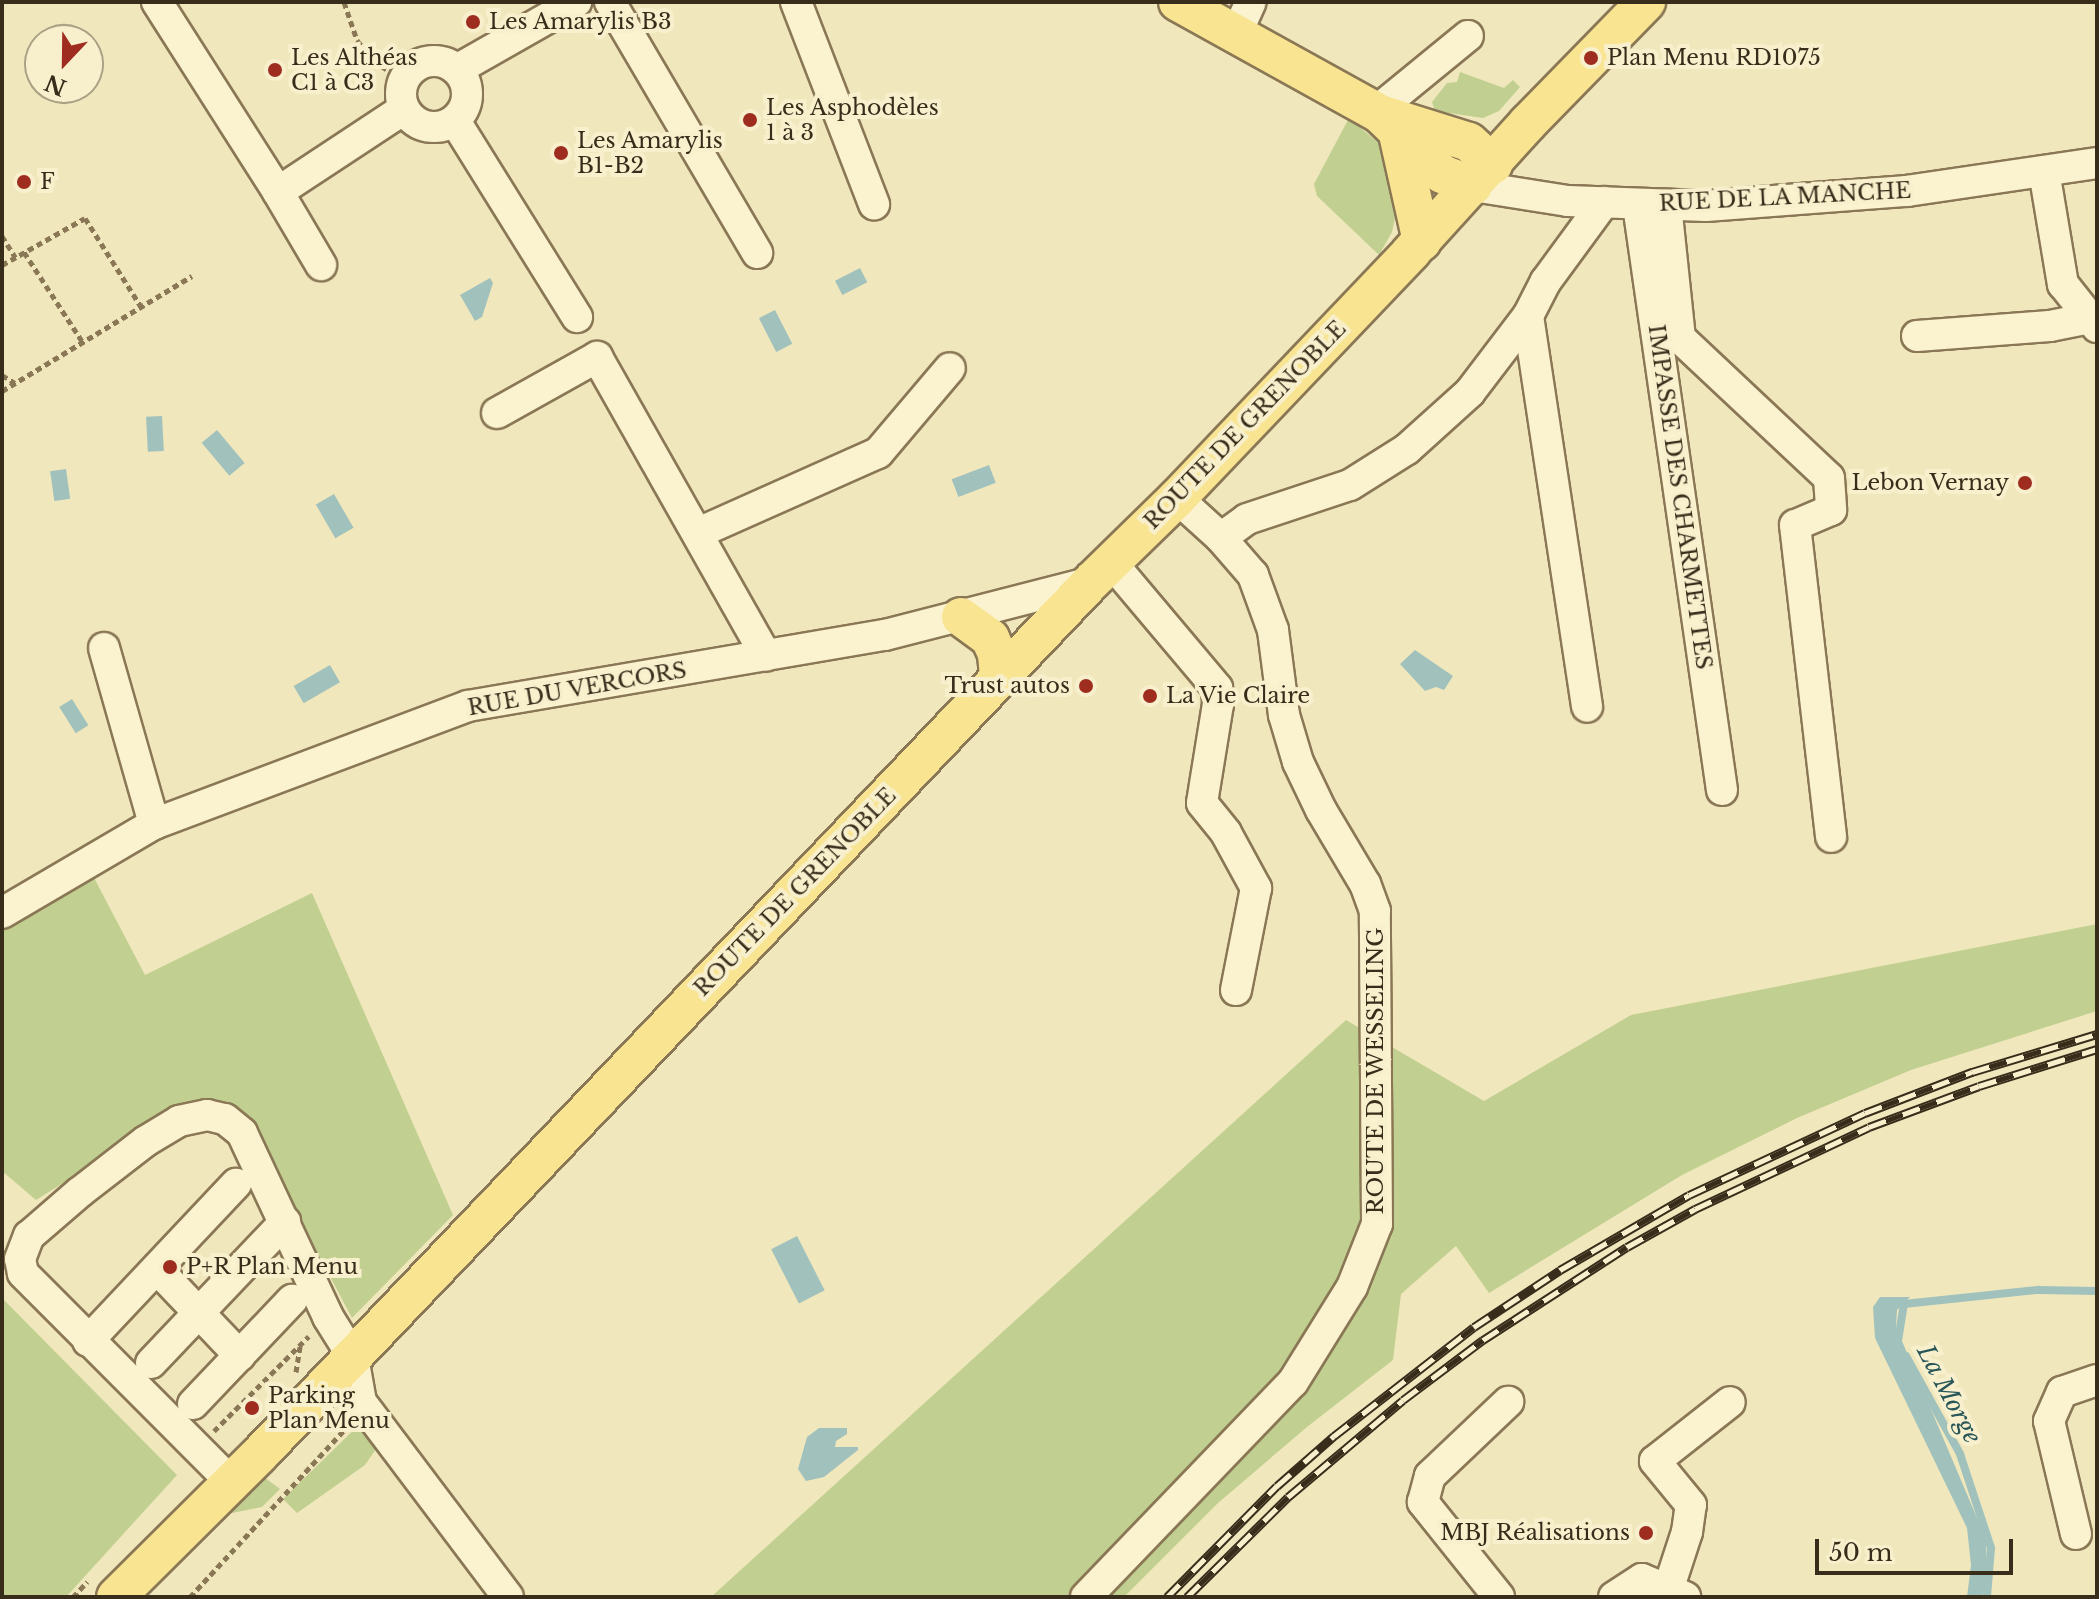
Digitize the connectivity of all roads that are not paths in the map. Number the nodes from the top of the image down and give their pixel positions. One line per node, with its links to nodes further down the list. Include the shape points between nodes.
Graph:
1 (157, 2): 16 (street)
2 (576, 2): 9 (street)
3 (610, 2): 21 (street)
4 (796, 2): 18 (street)
5 (1178, 2): 7 (main road)
6 (1646, 2): 15 (main road, ROUTE DE GRENOBLE)
7 (1244, 18): 11 (main road)
8 (1468, 36): 11 (street)
9 (458, 69): 10 (street, via 434,60 421,63); 12 (street, via 468,96)
10 (404, 95): 12 (street, via 414,121 427,127); 16 (street)
11 (1384, 120): 15 (main road, via 1469,142); 20 (main road)
12 (455, 121): 24 (street)
13 (2097, 163): 14 (street, RUE DE LA MANCHE)
14 (2044, 171): 19 (street, RUE DE LA MANCHE, via 1907,191); 25 (street, via 2063,284)
15 (1483, 175): 17 (street, RUE DE LA MANCHE, via 1568,201); 20 (main road, ROUTE DE GRENOBLE)
16 (278, 192): 22 (street)
17 (1604, 202): 19 (street, RUE DE LA MANCHE); 23 (street, via 1546,281)
18 (874, 204)
19 (1652, 205): 39 (street, IMPASSE DES CHARMETTES); 41 (street, via 1680,338 1829,478 1831,510 1795,525)
20 (1422, 241): 29 (main road, ROUTE DE GRENOBLE)
21 (757, 253)
22 (321, 265)
23 (1528, 316): 31 (street, via 1470,392 1407,449 1350,485 1247,519); 38 (street)
24 (577, 317)
25 (2093, 323): 26 (street)
26 (1917, 336)
27 (950, 368): 30 (street, via 878,453)
28 (497, 413): 30 (street, via 597,357)
29 (1177, 498): 31 (street, ROUTE DE WESSELING); 32 (main road, ROUTE DE GRENOBLE)
30 (698, 533): 36 (street)
31 (1221, 538): 62 (street, ROUTE DE WESSELING, via 1253,575 1273,630 1284,715 1298,762 1375,911 1377,1224 1352,1287 1293,1382)
32 (1101, 572): 33 (street, RUE DU VERCORS); 34 (main road, ROUTE DE GRENOBLE); 43 (street, via 1217,688 1202,803 1226,833 1256,888)
33 (968, 615): 34 (main road); 36 (street, RUE DU VERCORS); 37 (main road, via 990,638)
34 (1035, 640): 37 (main road, ROUTE DE GRENOBLE)
35 (104, 648): 40 (street)
36 (766, 656): 40 (street, RUE DU VERCORS, via 468,706)
37 (999, 679): 51 (main road, ROUTE DE GRENOBLE)
38 (1587, 707)
39 (1722, 790)
40 (154, 824): 42 (street, RUE DU VERCORS)
41 (1831, 837)
42 (2, 913)
43 (1236, 990)
44 (236, 1184): 46 (street)
45 (285, 1222): 48 (street); 49 (street, via 242,1133 225,1119 207,1115 179,1121 80,1192 23,1244 23,1273); 51 (street, via 328,1317)
46 (157, 1269): 48 (street); 49 (street)
47 (292, 1300): 50 (street)
48 (197, 1314): 50 (street); 52 (street)
49 (88, 1341): 57 (street)
50 (240, 1356): 56 (street)
51 (353, 1357): 57 (main road, ROUTE DE GRENOBLE); 61 (street, via 361,1402)
52 (151, 1363)
53 (2097, 1380): 58 (street, via 2062,1392 2049,1421)
54 (1508, 1402): 63 (street, via 1430,1476 1423,1502)
55 (1730, 1402): 60 (street, via 1655,1461 1691,1505)
56 (193, 1404)
57 (231, 1482): 59 (main road, ROUTE DE GRENOBLE)
58 (2076, 1534)
59 (103, 1588)
60 (1676, 1593): 64 (street, via 1642,1579)
61 (508, 1597)
62 (1086, 1597)
63 (1499, 1597)
64 (1614, 1597)

